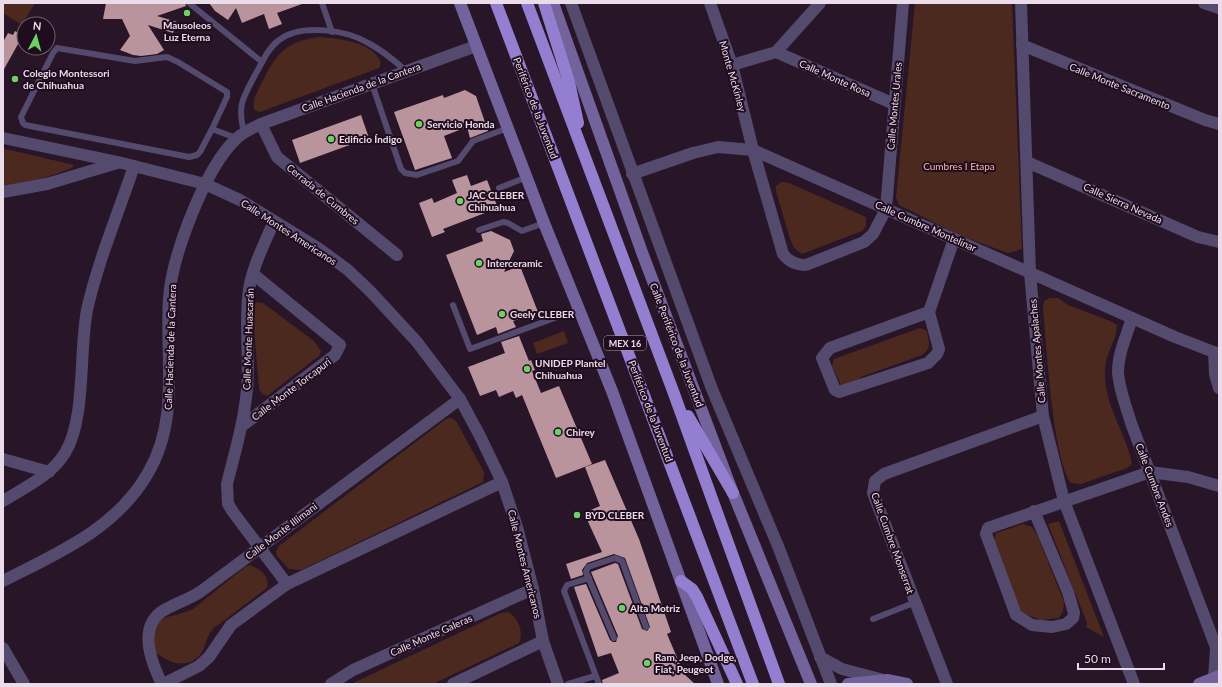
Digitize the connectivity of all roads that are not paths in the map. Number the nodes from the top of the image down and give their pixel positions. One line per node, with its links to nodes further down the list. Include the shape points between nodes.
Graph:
1 (189, 3): 19 (lane)
2 (322, 3): 15 (lane)
3 (460, 3): 17 (main road)
4 (496, 3): 96 (highway, Periférico de la Juventud / MEX 16)
5 (526, 3): 36 (highway, MEX 16)
6 (544, 3): 36 (highway, via 569,82)
7 (553, 3): 23 (main road, Calle Periférico de la Juventud)
8 (571, 3): 22 (street)
9 (710, 3): 20 (street, Monte McKinley)
10 (820, 3): 18 (street)
11 (903, 3): 25 (street, Calle Montes Urales)
12 (1021, 3): 16 (street, Calle Montes Apalaches)
13 (1204, 3): 14 (street)
14 (1219, 8)
15 (332, 32): 19 (lane, via 316,30 287,36 276,43); 21 (lane, via 369,43)
16 (1022, 45): 27 (street, Calle Monte Sacramento); 34 (street, Calle Montes Apalaches)
17 (476, 46): 21 (street, Calle Hacienda de la Cantera); 28 (main road)
18 (776, 52): 20 (street); 25 (street, Calle Monte Rosa)
19 (262, 62): 30 (lane, via 242,101)
20 (732, 65): 32 (street, Monte McKinley)
21 (406, 71): 24 (street, Calle Hacienda de la Cantera)
22 (596, 74): 23 (street); 37 (street)
23 (581, 79): 66 (main road, Calle Periférico de la Juventud, via 643,255)
24 (372, 84): 26 (street, Calle Hacienda de la Cantera); 28 (lane, via 401,168 412,176 458,161 473,140)
25 (894, 104): 42 (street, Calle Montes Urales)
26 (261, 124): 30 (street, Calle Hacienda de la Cantera); 48 (street, Cerrada de Cumbres, via 277,157)
27 (1219, 124)
28 (508, 128): 38 (main road)
29 (212, 129): 29 (lane, via 228,94 178,62 161,56 135,61 61,48 54,50 21,118 26,125 189,157 200,152); 30 (lane)
30 (240, 135): 39 (street, Calle Hacienda de la Cantera, via 224,153)
31 (3, 138): 33 (street, Calle Montes Americanos)
32 (753, 150): 37 (street, Calle Cumbre Montelinar, via 718,147); 42 (street, Calle Cumbre Montelinar); 42 (street, Monte McKinley, via 783,254 793,263 806,265 864,242 872,234)
33 (118, 162): 35 (street, Calle Montes Americanos); 41 (street, via 47,184)
34 (1027, 162): 47 (street, Calle Sierra Nevada, via 1198,236); 49 (street, Calle Montes Apalaches)
35 (134, 166): 39 (street, Calle Montes Americanos); 62 (street, via 87,311 78,411 72,440 59,462)
36 (590, 173): 57 (highway, MEX 16)
37 (632, 174): 83 (street, via 712,389 778,546)
38 (527, 177): 40 (lane); 44 (main road)
39 (205, 184): 43 (street, Calle Montes Americanos, via 240,200); 72 (street, Calle Hacienda de la Cantera, via 173,270 169,299 169,404 163,438 148,473 133,494 104,525 66,549)
40 (499, 188)
41 (3, 192)
42 (886, 209): 46 (street, Calle Cumbre Montelinar)
43 (274, 221): 50 (street, Calle Monte Huascarán); 58 (street, Calle Montes Americanos, via 348,270 417,342)
44 (544, 224): 45 (lane, via 522,231 503,222); 52 (main road)
45 (479, 230)
46 (954, 239): 49 (street, Calle Cumbre Montelinar); 53 (street)
47 (1219, 242)
48 (397, 255)
49 (1030, 273): 54 (street, Calle Cumbre Montelinar); 59 (street, Calle Montes Apalaches)
50 (253, 274): 60 (street, Calle Monte Huascarán, via 248,300 248,370); 60 (street, Calle Monte Torcapuri, via 340,345 335,355)
51 (453, 305): 52 (lane, via 470,349)
52 (579, 309): 73 (main road, via 612,391)
53 (929, 312): 53 (street, via 826,351 822,358 835,390 839,392 934,359 939,348)
54 (1132, 318): 55 (street, Calle Cumbre Montelinar); 63 (street, Calle Cumbre Andes, via 1120,355 1118,372 1120,388 1131,423)
55 (1216, 353): 56 (street, Calle Cumbre Montelinar, via 1215,374)
56 (1219, 388)
57 (673, 391): 66 (highway); 97 (highway, MEX 16)
58 (460, 399): 64 (street, Calle Montes Americanos); 70 (street, Calle Monte Illimani)
59 (1043, 416): 68 (street, Calle Montes Apalaches); 76 (street, Calle Cumbre Monserrat, via 884,474 875,481 873,493)
60 (242, 426): 70 (street, Calle Monte Huascarán, via 227,484 228,504)
61 (3, 459): 62 (street)
62 (49, 472): 67 (street)
63 (1150, 472): 65 (street, via 1188,477); 68 (street); 82 (street, Calle Cumbre Andes)
64 (502, 482): 74 (street, Calle Monte Illimani); 75 (street, Calle Montes Americanos)
65 (1219, 486)
66 (733, 493): 98 (main road, Calle Periférico de la Juventud)
67 (3, 501)
68 (1064, 501): 69 (street); 103 (street, Calle Montes Apalaches)
69 (1034, 511): 69 (street, via 988,528 986,534 1016,615 1032,625 1052,627 1066,624 1073,618 1074,613 1068,592)
70 (258, 548): 74 (street, Calle Monte Huascarán); 88 (street, Calle Monte Illimani, via 200,592 169,607 154,620 149,647 151,658)
71 (589, 578): 78 (lane, via 586,572 588,567 620,559); 79 (lane); 84 (lane, via 567,585 564,591)
72 (3, 581)
73 (681, 581): 94 (main road); 95 (highway, via 692,589 697,597)
74 (287, 584): 88 (street, Calle Monte Illimani, via 231,625 209,657 199,666)
75 (533, 589): 80 (street, Calle Montes Americanos); 89 (street, Calle Monte Galeras, via 353,670)
76 (916, 602): 77 (lane); 102 (street, Calle Cumbre Monserrat)
77 (873, 618)
78 (646, 627)
79 (614, 638)
80 (543, 641): 90 (street); 91 (street, Calle Montes Americanos)
81 (3, 648): 87 (street)
82 (1217, 652): 85 (street, Calle Cumbre Andes)
83 (820, 657): 86 (street, via 854,674); 99 (street)
84 (595, 676): 92 (lane); 93 (lane)
85 (1216, 679): 104 (main road)
86 (888, 680): 100 (main road); 101 (main road)
87 (24, 684)
88 (163, 684)
89 (331, 684)
90 (453, 684)
91 (558, 684)
92 (568, 684)
93 (599, 684)
94 (718, 684)
95 (737, 684)
96 (753, 684)
97 (779, 684)
98 (811, 684)
99 (831, 684)
100 (848, 684)
101 (907, 684)
102 (947, 684)
103 (1134, 684)
104 (1199, 684)

